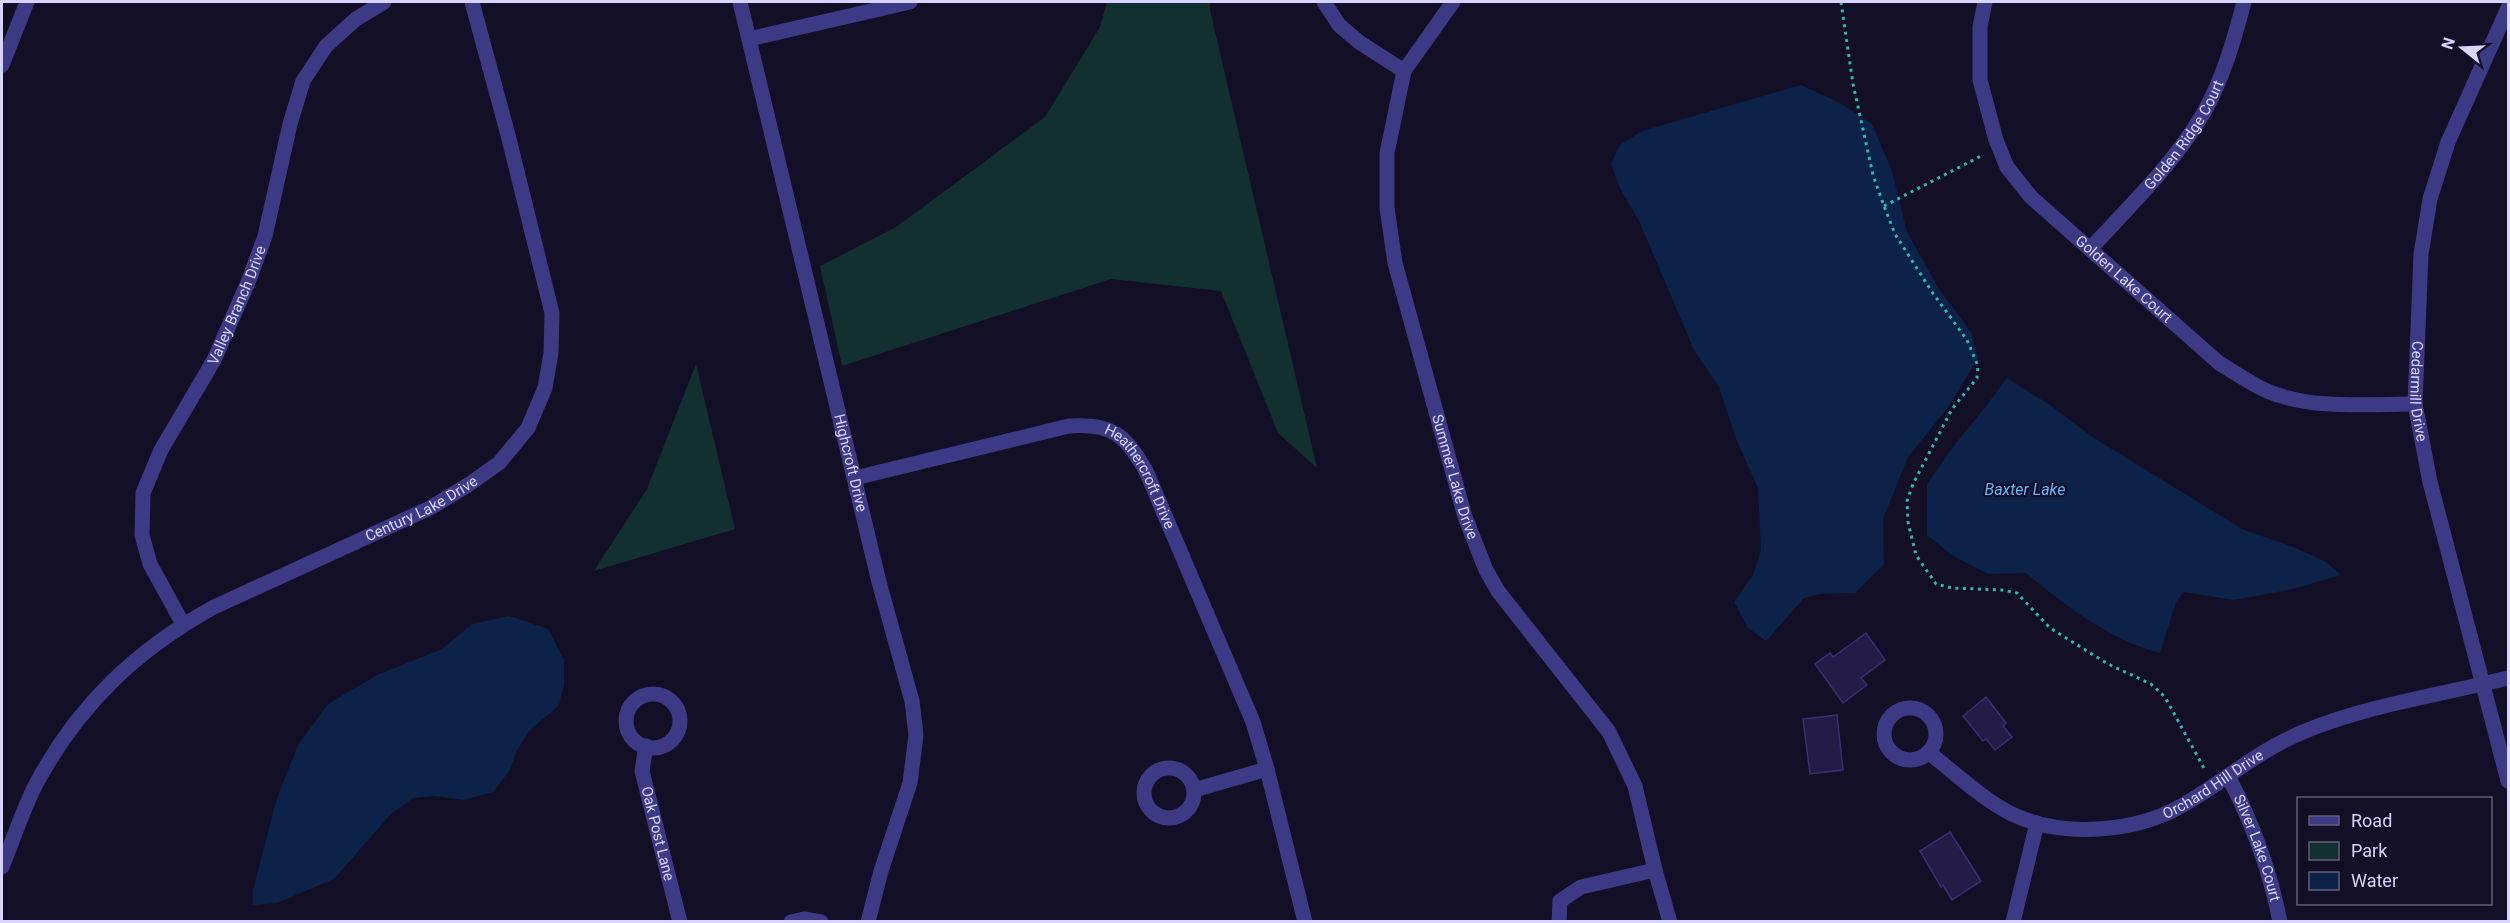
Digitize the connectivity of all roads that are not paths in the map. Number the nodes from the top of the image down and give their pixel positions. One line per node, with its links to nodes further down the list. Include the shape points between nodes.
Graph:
1 (27, 2): 12 (street)
2 (384, 2): 17 (street, Valley Branch Drive, via 356,19 326,46 303,81 265,236 249,280 214,360 161,450 143,493 142,535 150,564)
3 (472, 2): 17 (street, Century Lake Drive, via 552,313 545,388 528,428 499,463 430,508 253,587)
4 (740, 2): 11 (street, Highcroft Drive)
5 (910, 2): 11 (street)
6 (1324, 2): 13 (street, via 1339,25)
7 (1453, 2): 13 (street, Summer Lake Drive)
8 (1985, 2): 14 (street, Golden Lake Court, via 1980,27 1980,80 2007,166 2031,197)
9 (2244, 2): 14 (street, Golden Ridge Court, via 2222,74 2202,114 2136,201)
10 (2508, 8): 15 (street, Cedarmill Drive, via 2448,142 2430,200 2419,274)
11 (749, 39): 16 (street, Highcroft Drive)
12 (2, 65)
13 (1404, 71): 28 (street, Summer Lake Drive, via 1387,153 1387,208 1395,263 1465,517 1498,591 1609,732 1635,786)
14 (2091, 248): 15 (street, Golden Lake Court, via 2219,363 2268,392 2341,404)
15 (2415, 404): 19 (street, Cedarmill Drive, via 2430,482)
16 (855, 478): 22 (street, Heathercroft Drive, via 1069,426 1089,425 1116,432 1130,444 1146,471 1252,722); 32 (street, Highcroft Drive, via 912,701 916,735 910,783)
17 (183, 624): 27 (street, Century Lake Drive, via 133,660 73,728 35,787)
18 (2508, 678): 19 (street, Orchard Hill Drive)
19 (2485, 684): 23 (street, Orchard Hill Drive, via 2363,712 2302,732); 24 (street, Cedarmill Drive)
20 (646, 746): 29 (street, Oak Post Lane, via 642,771)
21 (1928, 752): 26 (street, Orchard Hill Drive, via 1995,803)
22 (1267, 769): 25 (street); 33 (street, Heathercroft Drive)
23 (2228, 776): 26 (street, Orchard Hill Drive, via 2181,807 2121,827 2076,829); 37 (street, Silver Lake Court, via 2263,855)
24 (2508, 781)
25 (1194, 790)
26 (2037, 823): 36 (street)
27 (2, 867)
28 (1655, 870): 34 (street, via 1581,887 1560,901); 35 (street, Summer Lake Drive)
29 (680, 921)
30 (790, 921): 31 (street)
31 (821, 921)
32 (868, 921)
33 (1305, 921)
34 (1559, 921)
35 (1667, 921)
36 (2013, 921)
37 (2280, 921)

